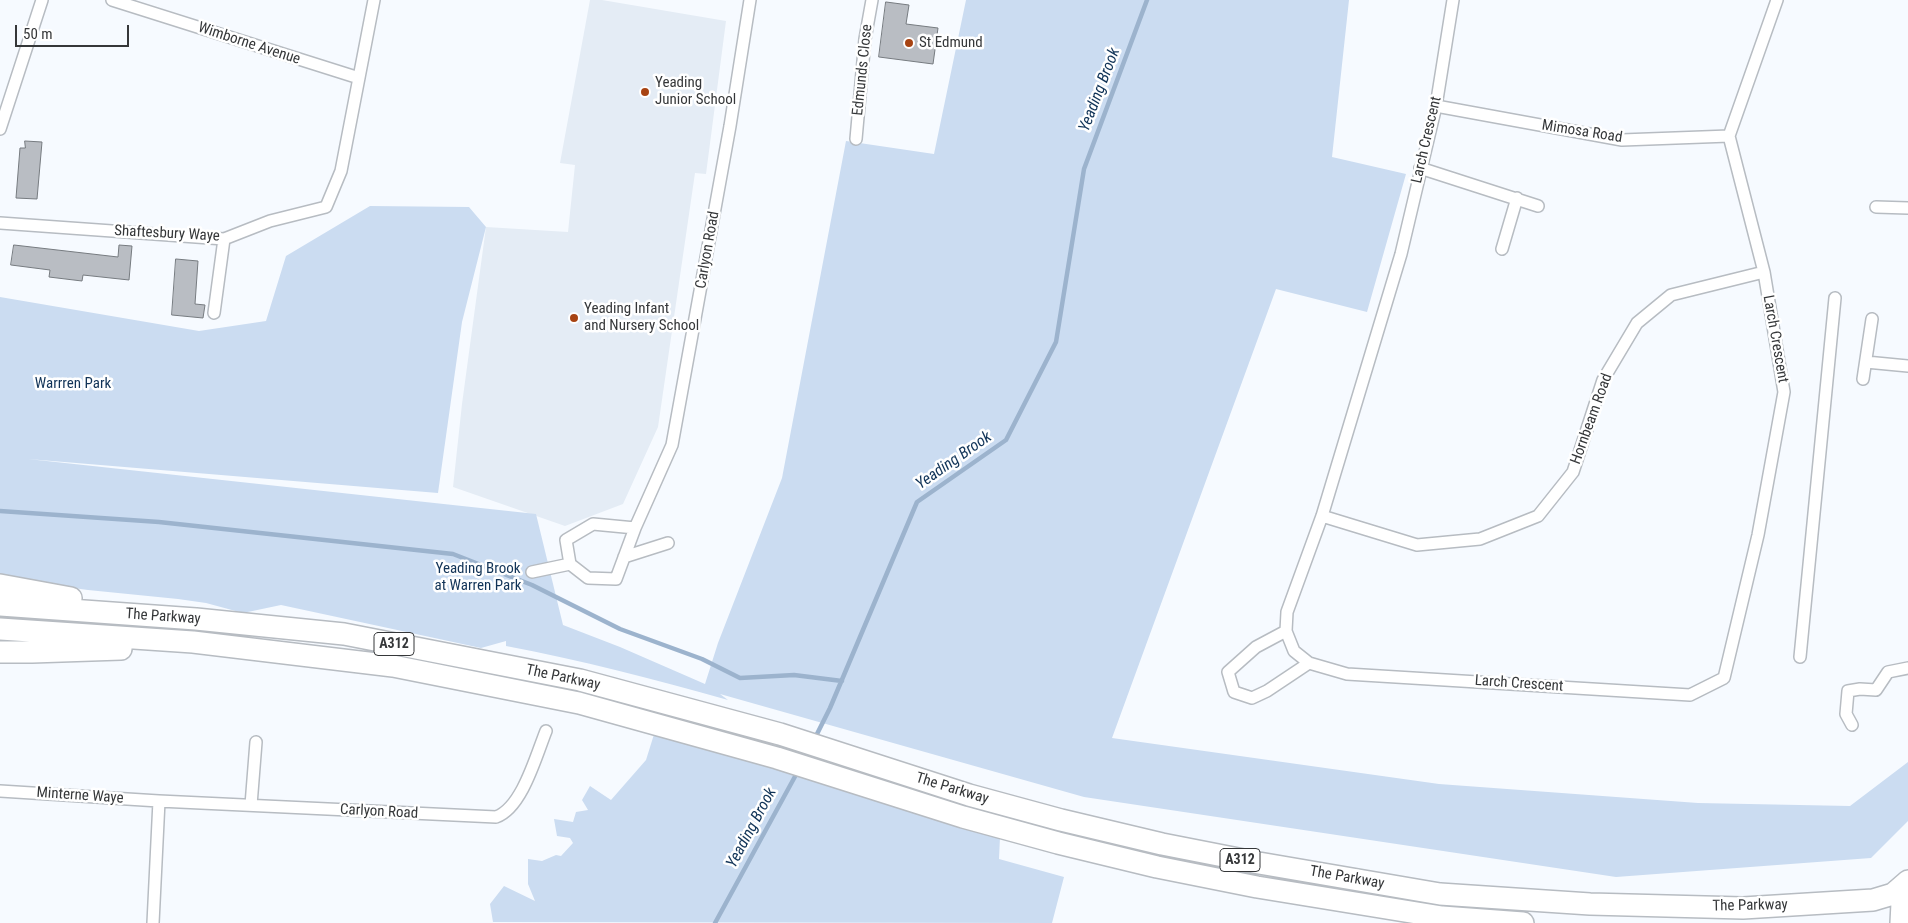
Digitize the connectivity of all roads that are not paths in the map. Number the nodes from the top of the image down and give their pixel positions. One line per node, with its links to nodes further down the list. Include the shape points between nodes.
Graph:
1 (42, 0): 10 (street)
2 (112, 0): 8 (street, Wimborne Avenue)
3 (374, 0): 8 (street, Shaftesbury Waye)
4 (750, 0): 29 (street, Carlyon Road, via 672,445)
5 (872, 0): 12 (street, Edmunds Close)
6 (1453, 0): 9 (street, Larch Crescent)
7 (1777, 0): 11 (street)
8 (359, 78): 19 (street, Shaftesbury Waye, via 341,170 326,207 270,221)
9 (1436, 106): 11 (street, Mimosa Road, via 1622,140); 13 (street, Larch Crescent)
10 (0, 129)
11 (1730, 136): 21 (street, Larch Crescent)
12 (856, 139)
13 (1420, 168): 14 (street); 28 (street, Larch Crescent, via 1401,254)
14 (1517, 198): 15 (street); 20 (street)
15 (1538, 206)
16 (1876, 207): 17 (street)
17 (1908, 208)
18 (0, 223): 19 (street, Shaftesbury Waye)
19 (224, 238): 23 (street)
20 (1502, 249)
21 (1764, 272): 28 (street, Hornbeam Road, via 1671,295 1637,323 1603,380 1573,472 1538,516 1480,539 1417,545); 42 (street, Larch Crescent, via 1784,392 1758,535 1724,678 1690,695 1347,674)
22 (1835, 298): 41 (street)
23 (214, 313)
24 (1872, 319): 25 (street)
25 (1866, 362): 26 (street); 27 (street)
26 (1908, 366)
27 (1863, 379)
28 (1322, 516): 38 (street, Larch Crescent, via 1287,612)
29 (635, 528): 31 (street, Carlyon Road); 32 (street, via 593,524 566,540)
30 (668, 543): 31 (street)
31 (624, 557): 32 (street, Carlyon Road, via 616,579 588,578)
32 (570, 564): 33 (street)
33 (532, 572)
34 (0, 585): 36 (highway, A312)
35 (0, 605): 36 (highway, The Parkway / A312)
36 (196, 619): 50 (highway, The Parkway / A312, via 344,634 580,680 780,734 969,795 1116,833 1259,863 1440,894 1590,904 1743,908 1874,900 1893,894)
37 (0, 629): 39 (highway, The Parkway / A312)
38 (1286, 630): 42 (street, Larch Crescent, via 1294,651); 42 (street, via 1256,646 1228,672 1234,692 1252,698)
39 (193, 642): 40 (highway, A312, via 113,649); 53 (highway, The Parkway / A312, via 403,668 579,703 777,758 972,819 1157,867 1442,917)
40 (0, 652)
41 (1800, 657)
42 (1309, 663)
43 (1908, 668): 44 (street, via 1888,672 1876,690 1848,691 1846,714)
44 (1852, 725)
45 (546, 731): 49 (street, Carlyon Road, via 517,800 496,817)
46 (256, 742): 49 (street)
47 (0, 792): 48 (street, Minterne Waye)
48 (159, 801): 49 (street, Carlyon Road); 52 (street)
49 (252, 805)
50 (1908, 881)
51 (1908, 892): 54 (highway, via 1902,903)
52 (153, 923)
53 (1523, 923)
54 (1902, 923)

